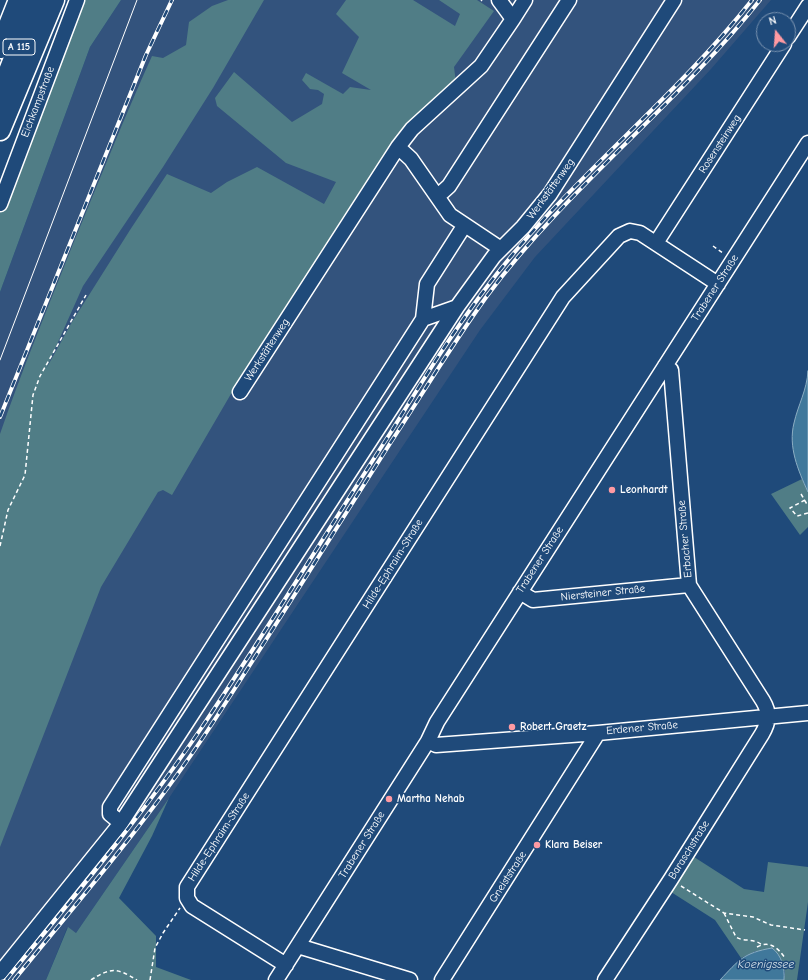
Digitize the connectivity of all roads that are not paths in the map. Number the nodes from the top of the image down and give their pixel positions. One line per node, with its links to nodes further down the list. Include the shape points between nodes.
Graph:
1 (19, 0): 12 (highway, A 115)
2 (37, 0): 14 (highway, A 115)
3 (54, 0): 15 (highway)
4 (77, 0): 19 (street, Eichkampstraße)
5 (499, 0): 10 (street)
6 (525, 0): 10 (street, Werkstättenweg)
7 (569, 0): 18 (street, via 449,186)
8 (674, 0): 22 (street, Werkstättenweg, via 550,194 524,227)
9 (808, 6): 11 (street)
10 (513, 20): 17 (street, Werkstättenweg, via 481,66 412,129)
11 (796, 25)
12 (0, 48)
13 (779, 52): 21 (street, Rosensteinweg)
14 (0, 94)
15 (0, 130)
16 (808, 143): 23 (street, Trabener Straße)
17 (398, 147): 18 (street, via 411,159); 27 (street, Werkstättenweg)
18 (438, 196): 20 (street, via 450,215)
19 (0, 204)
20 (464, 226): 22 (street); 25 (street, via 427,284)
21 (656, 244): 23 (street, Hilde-Ephraim-Straße); 36 (street, Hilde-Ephraim-Straße, via 636,231 625,232 563,298 186,890 192,906)
22 (502, 248): 24 (street, Werkstättenweg)
23 (718, 284): 26 (street, Trabener Straße)
24 (457, 307): 25 (street); 34 (street, Werkstättenweg)
25 (423, 319): 34 (street, via 110,807 110,814)
26 (665, 366): 28 (street, Erbacher Straße, via 671,370); 29 (street, Trabener Straße)
27 (240, 392)
28 (689, 585): 29 (street, Niersteiner Straße, via 533,600); 31 (street, Erbacher Straße, via 763,701)
29 (520, 592): 33 (street, Trabener Straße, via 437,722)
30 (808, 713): 31 (street, Erdener Straße)
31 (769, 717): 32 (street, Erdener Straße); 41 (street, Baraschstraße, via 758,741)
32 (598, 732): 33 (street, Erdener Straße, via 436,745); 40 (street, Gneiststraße)
33 (428, 741): 35 (street, Trabener Straße)
34 (121, 823): 37 (street, Werkstättenweg)
35 (298, 946): 36 (street, Trabener Straße); 39 (street)
36 (286, 965): 38 (street, Trabener Straße)
37 (0, 973)
38 (276, 980)
39 (410, 980)
40 (442, 980)
41 (604, 980)

